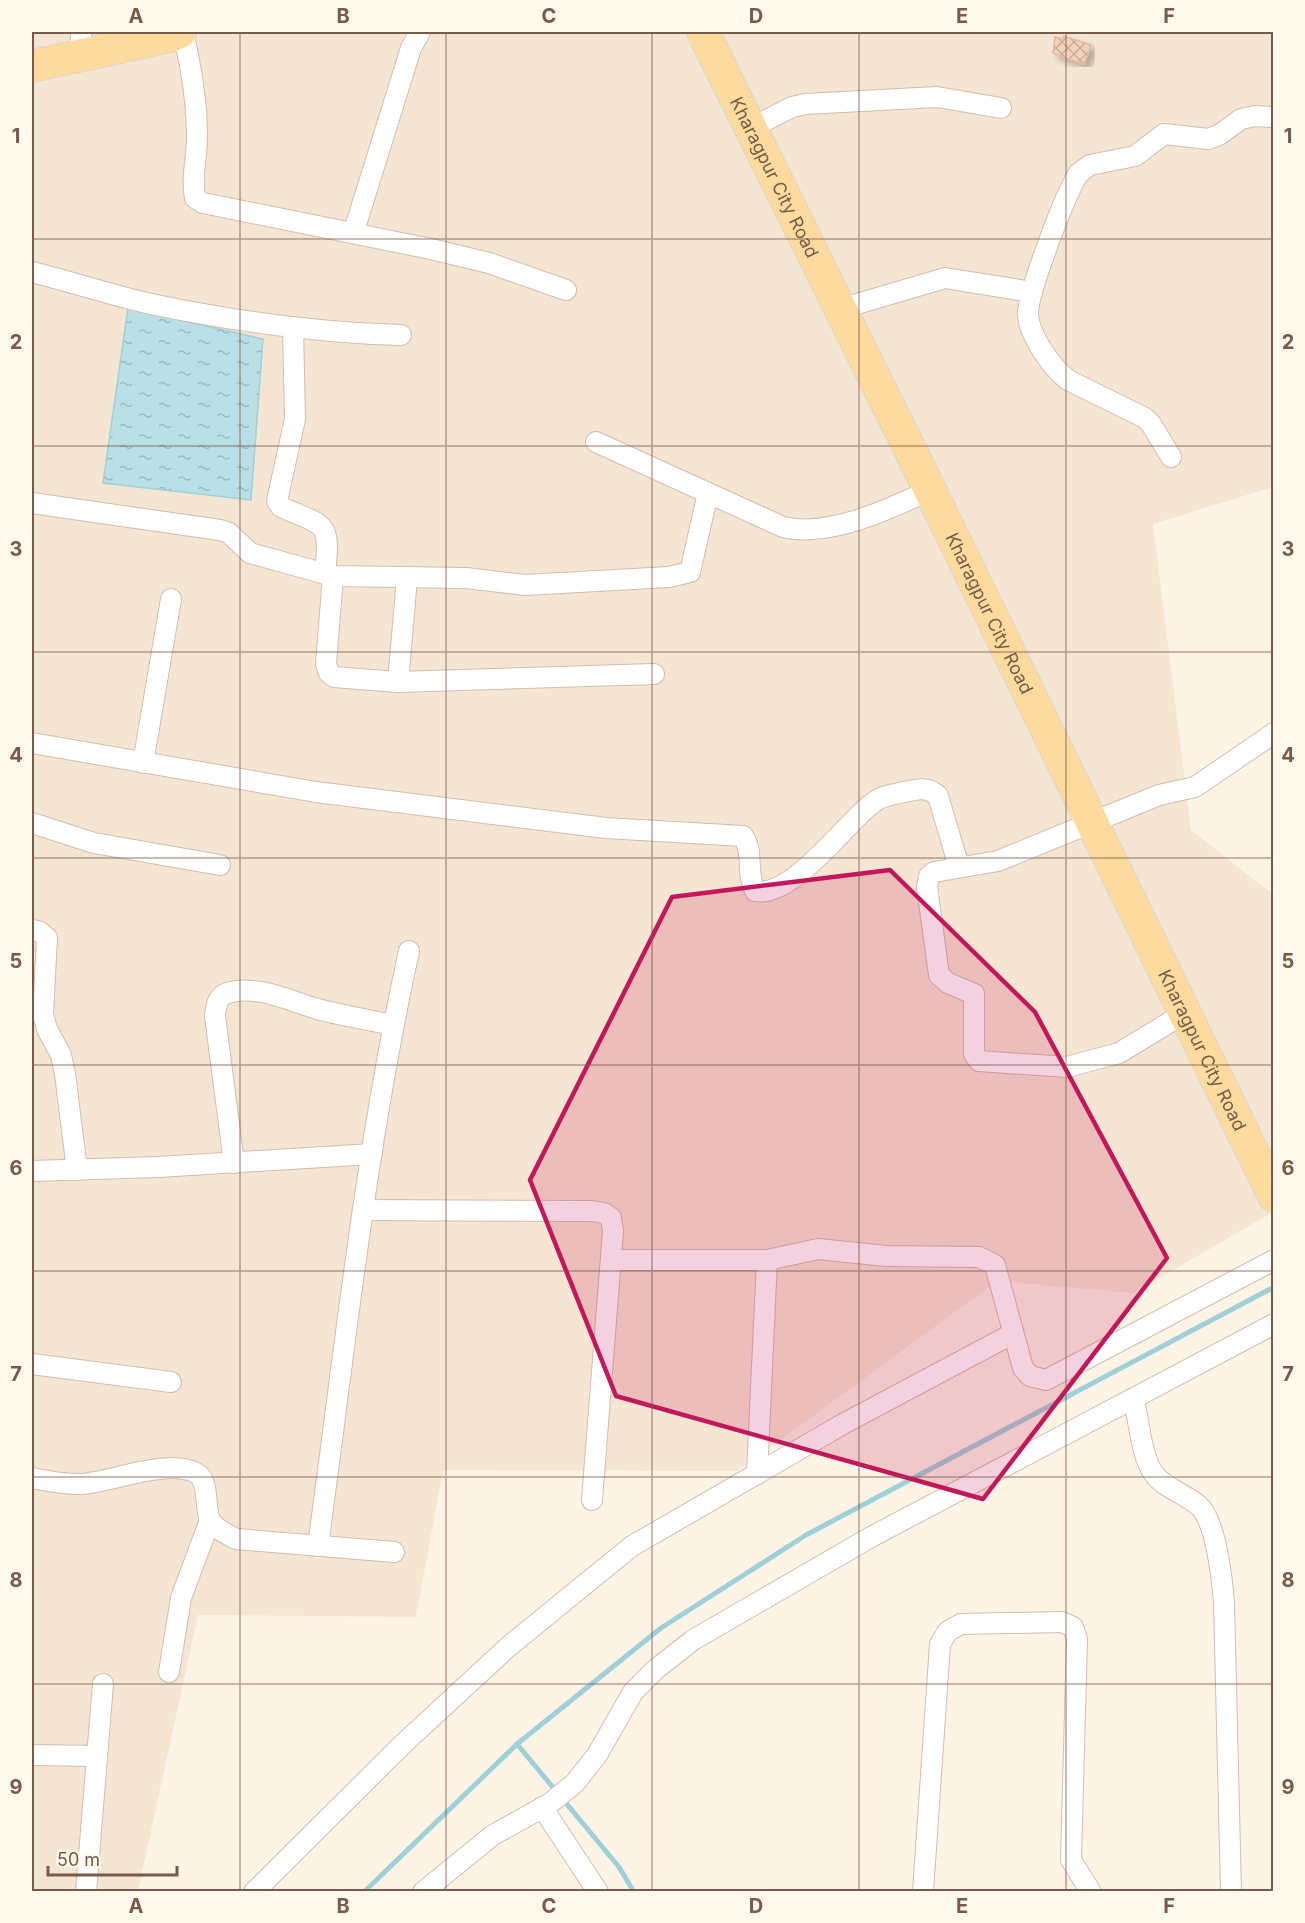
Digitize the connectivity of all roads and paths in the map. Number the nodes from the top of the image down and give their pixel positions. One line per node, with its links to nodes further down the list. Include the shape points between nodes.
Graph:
1 (182, 32): 4 (main road); 9 (street, via 195,97 195,198 203,203)
2 (420, 32): 9 (street, via 411,48)
3 (703, 32): 8 (main road, Kharagpur City Road)
4 (81, 43): 5 (main road)
5 (32, 66)
6 (1001, 108): 8 (street, via 937,97 805,104)
7 (1274, 117): 12 (street, via 1241,119 1208,139 1164,134 1135,156 1090,165 1079,173)
8 (751, 128): 13 (main road, Kharagpur City Road)
9 (354, 231): 11 (street, via 489,263)
10 (32, 273): 14 (street, via 152,304)
11 (566, 290)
12 (1032, 292): 13 (street, via 945,278); 17 (street, via 1030,326 1058,372 1145,418)
13 (840, 309): 18 (main road, Kharagpur City Road)
14 (293, 327): 15 (street); 21 (street, via 294,419 277,501 281,507 320,524 326,531)
15 (401, 335)
16 (596, 442): 19 (street)
17 (1172, 458)
18 (930, 490): 19 (street, via 868,516 799,531); 29 (main road, Kharagpur City Road)
19 (708, 493): 22 (street, via 693,567 681,575 525,585 466,578)
20 (32, 503): 21 (street, via 220,530 229,533 250,553)
21 (329, 575): 22 (street); 25 (street, via 328,673 343,679)
22 (407, 578): 25 (street)
23 (171, 599): 28 (street)
24 (654, 674): 25 (street)
25 (398, 682)
26 (1274, 733): 29 (street, via 1195,787 1159,795)
27 (32, 743): 28 (street)
28 (143, 762): 32 (street, via 316,792 572,823 742,836 748,843 752,885 755,891 764,893 800,873 874,802 921,789 931,790 938,796)
29 (1091, 822): 32 (street, via 998,861); 35 (main road, Kharagpur City Road)
30 (32, 823): 31 (street, via 94,843)
31 (220, 865)
32 (959, 867): 35 (street, via 934,872 927,887 939,975 974,994 974,1054 979,1061 1067,1067 1119,1053)
33 (32, 930): 39 (street, via 47,938 43,1014 63,1064)
34 (409, 951): 36 (street)
35 (1185, 1012): 41 (main road, Kharagpur City Road)
36 (393, 1025): 37 (street); 38 (street, via 258,993 231,992 221,996 215,1016)
37 (372, 1154): 38 (street); 42 (street)
38 (234, 1163): 39 (street)
39 (77, 1170): 40 (street)
40 (32, 1171)
41 (1274, 1196)
42 (364, 1210): 43 (street, via 604,1213 612,1224); 55 (street)
43 (611, 1260): 44 (street); 53 (street)
44 (767, 1260): 47 (street, via 818,1249 989,1260 995,1265); 51 (street)
45 (1274, 1260): 47 (street, via 1057,1377 1046,1380 1030,1376 1023,1368)
46 (1274, 1324): 50 (street)
47 (1012, 1334): 51 (street)
48 (32, 1364): 49 (street)
49 (171, 1382)
50 (1134, 1399): 61 (street, via 871,1537 693,1640 633,1692 597,1755 575,1783); 68 (street, via 1153,1473 1200,1506 1208,1517 1221,1578)
51 (757, 1474): 64 (street, via 632,1546 508,1647 403,1744)
52 (32, 1478): 54 (street, via 83,1484 133,1472 184,1469 202,1479)
53 (592, 1500)
54 (210, 1520): 55 (street, via 236,1539); 57 (street, via 181,1598)
55 (318, 1546): 56 (street)
56 (394, 1552)
57 (169, 1672)
58 (103, 1684): 60 (street)
59 (32, 1755): 60 (street)
60 (96, 1756): 63 (street)
61 (546, 1806): 62 (street); 65 (street, via 493,1834)
62 (592, 1889)
63 (86, 1892)
64 (254, 1892)
65 (423, 1892)
66 (923, 1892): 67 (street, via 940,1644 948,1631 961,1624 1062,1622 1073,1627 1077,1639 1071,1860)
67 (1091, 1892)
68 (1231, 1892)

